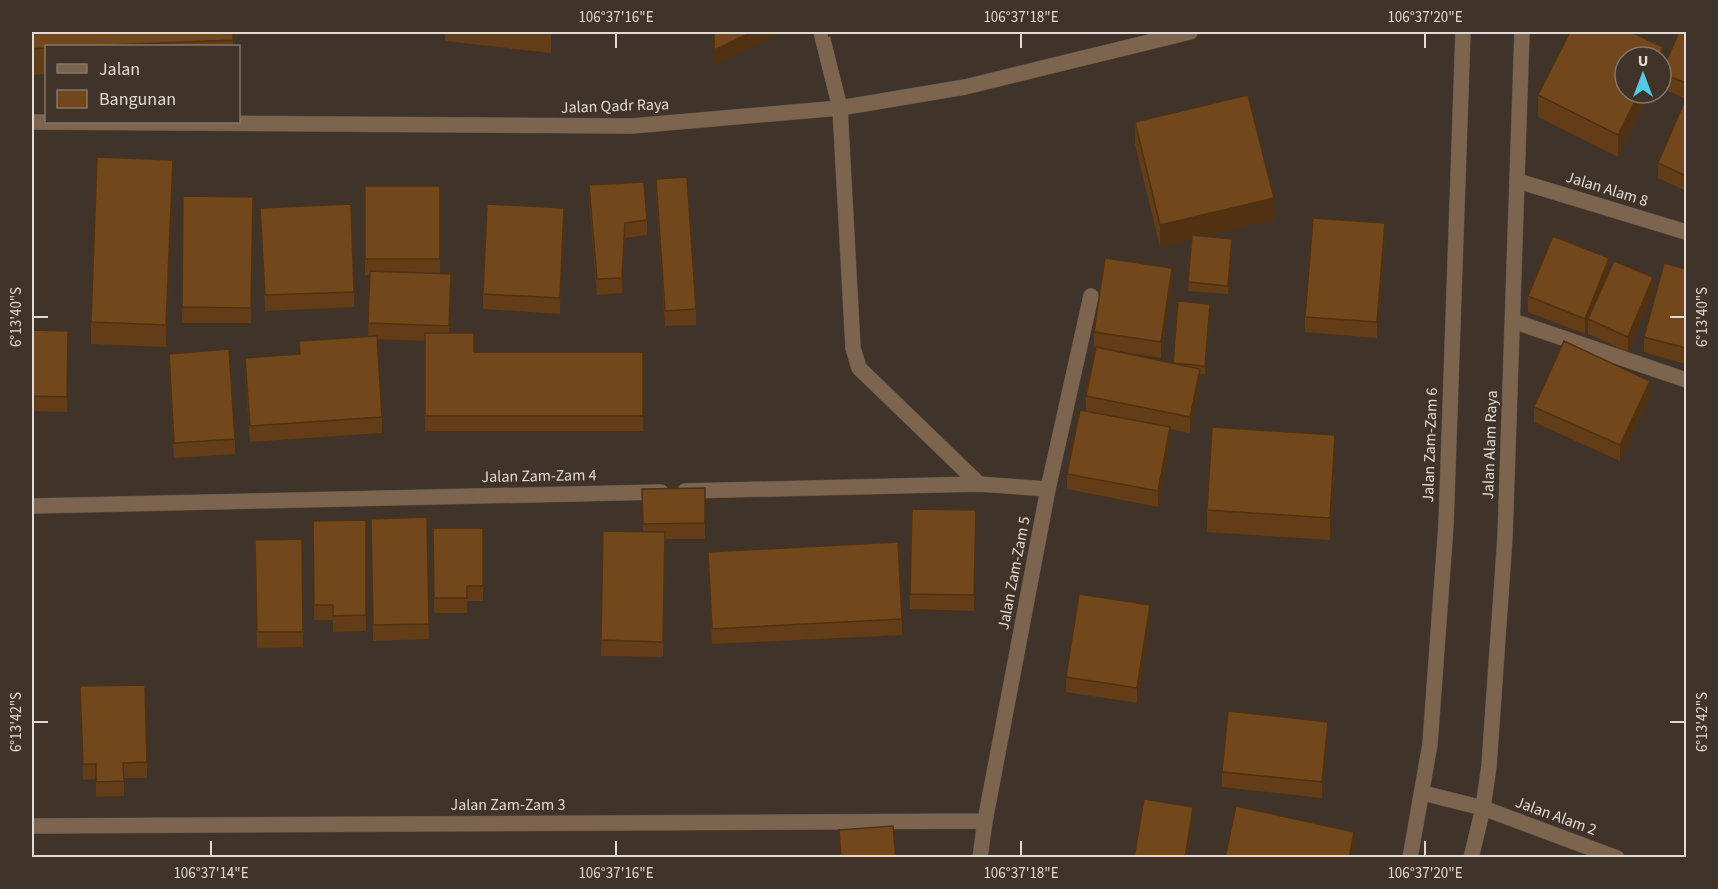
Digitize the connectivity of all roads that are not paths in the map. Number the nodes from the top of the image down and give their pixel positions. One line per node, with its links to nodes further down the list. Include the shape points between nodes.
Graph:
1 (820, 32): 5 (street)
2 (1190, 32): 5 (street, Jalan Qadr Raya, via 966,87)
3 (1463, 32): 15 (street, Jalan Zam-Zam 6, via 1446,525)
4 (1522, 32): 7 (street, Jalan Alam Raya)
5 (840, 108): 6 (street, Jalan Qadr Raya, via 632,126); 12 (street, via 853,348 859,368)
6 (182, 123)
7 (1518, 181): 8 (street, Jalan Alam 8); 10 (street, Jalan Alam Raya)
8 (1686, 232)
9 (1091, 296): 13 (street, Jalan Zam-Zam 5)
10 (1513, 321): 11 (street); 16 (street, Jalan Alam Raya, via 1505,537)
11 (1686, 380)
12 (979, 484): 13 (street, Jalan Zam-Zam 4); 14 (street, Jalan Zam-Zam 4)
13 (1048, 489): 17 (street, Jalan Zam-Zam 5)
14 (32, 506)
15 (1423, 793): 16 (street, Jalan Alam 2); 20 (street, Jalan Zam-Zam 6)
16 (1483, 808): 21 (street, Jalan Alam Raya); 22 (street, Jalan Alam 2)
17 (985, 821): 18 (street, Jalan Zam-Zam 3); 19 (street, Jalan Zam-Zam 5)
18 (32, 826)
19 (980, 858)
20 (1410, 858)
21 (1471, 858)
22 (1617, 858)

